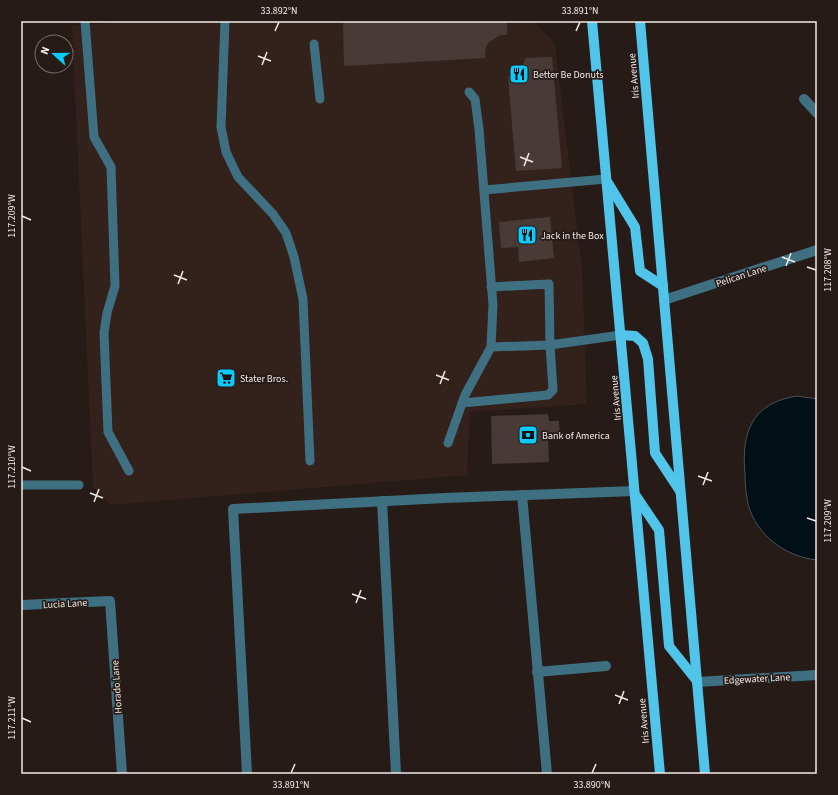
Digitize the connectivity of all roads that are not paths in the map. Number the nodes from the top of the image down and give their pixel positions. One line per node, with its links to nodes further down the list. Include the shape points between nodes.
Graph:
1 (85, 21): 22 (lane, via 94,137 111,167 115,286 104,333 108,432)
2 (224, 21): 21 (lane, via 221,127 226,152 238,177 273,214 286,233 303,299)
3 (592, 21): 10 (main road, Iris Avenue)
4 (640, 21): 13 (main road, Iris Avenue)
5 (314, 44): 7 (lane)
6 (469, 92): 11 (lane, via 475,99 480,129)
7 (320, 99)
8 (804, 99): 9 (street)
9 (817, 114)
10 (606, 179): 11 (lane); 13 (main road, via 635,227 640,271); 16 (main road, Iris Avenue)
11 (484, 190): 14 (lane)
12 (817, 250): 15 (street, Pelican Lane)
13 (663, 286): 15 (main road, Iris Avenue)
14 (491, 287): 17 (lane, via 549,284); 18 (lane)
15 (664, 300): 26 (main road, Iris Avenue)
16 (621, 335): 17 (lane); 25 (main road, Iris Avenue); 26 (main road, via 635,336 643,343 648,359 655,453)
17 (550, 345): 18 (lane); 19 (lane, via 553,390 548,395)
18 (491, 347): 19 (lane)
19 (462, 403): 20 (lane)
20 (448, 444)
21 (310, 460)
22 (129, 471)
23 (21, 485): 24 (lane)
24 (79, 485)
25 (635, 493): 27 (street); 34 (main road, via 659,530 669,646); 39 (main road, Iris Avenue)
26 (681, 493): 34 (main road, Iris Avenue)
27 (522, 495): 28 (street); 32 (street)
28 (382, 501): 36 (street, via 233,509); 37 (street)
29 (110, 601): 30 (street, Lucia Lane); 35 (street, Horado Lane)
30 (21, 605)
31 (606, 666): 32 (street)
32 (537, 672): 38 (street)
33 (817, 675): 34 (street, Edgewater Lane)
34 (697, 682): 40 (main road, Iris Avenue)
35 (122, 774)
36 (247, 774)
37 (396, 774)
38 (546, 774)
39 (660, 774)
40 (705, 774)

